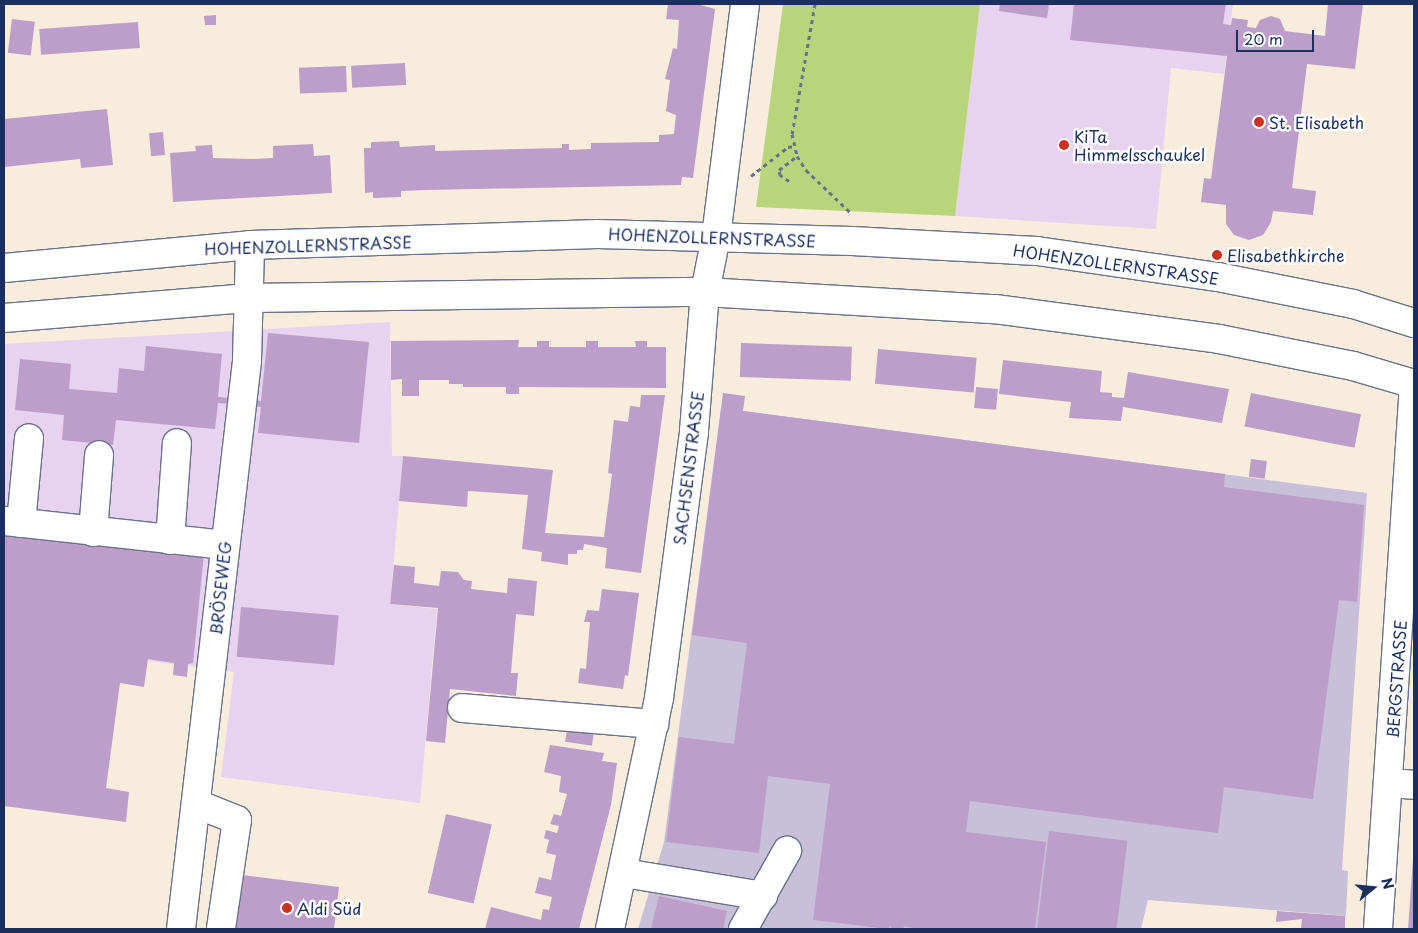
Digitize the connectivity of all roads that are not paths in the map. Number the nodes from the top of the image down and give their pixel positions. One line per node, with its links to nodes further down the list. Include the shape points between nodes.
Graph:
1 (745, 4): 2 (main road, SACHSENSTRASSE)
2 (716, 237): 3 (main road, HOHENZOLLERNSTRASSE, via 598,234); 5 (main road, SACHSENSTRASSE); 8 (main road, HOHENZOLLERNSTRASSE, via 1036,251 1218,277 1353,304)
3 (250, 245): 4 (main road, HOHENZOLLERNSTRASSE); 6 (main road, BRÖSEWEG)
4 (4, 268)
5 (706, 292): 6 (main road); 10 (main road, via 1004,310 1219,339 1353,366); 19 (main road, SACHSENSTRASSE, via 694,431)
6 (249, 298): 7 (main road); 17 (main road, BRÖSEWEG, via 246,361)
7 (4, 318)
8 (1414, 323)
9 (1414, 368): 10 (main road, BERGSTRASSE)
10 (1414, 384): 20 (main road, BERGSTRASSE)
11 (29, 438): 14 (main road)
12 (177, 442): 16 (main road)
13 (99, 455): 15 (main road)
14 (13, 522): 15 (main road)
15 (93, 532): 16 (main road)
16 (170, 540): 17 (main road)
17 (225, 545): 21 (main road, BRÖSEWEG)
18 (462, 708): 19 (main road)
19 (654, 724): 23 (main road, SACHSENSTRASSE)
20 (1401, 784): 29 (main road, BERGSTRASSE)
21 (197, 804): 25 (main road, BRÖSEWEG); 26 (main road, via 237,820)
22 (787, 851): 24 (main road)
23 (624, 873): 24 (main road); 27 (main road, SACHSENSTRASSE)
24 (763, 896): 28 (main road)
25 (182, 929)
26 (221, 929)
27 (610, 929)
28 (743, 929)
29 (1378, 929)

